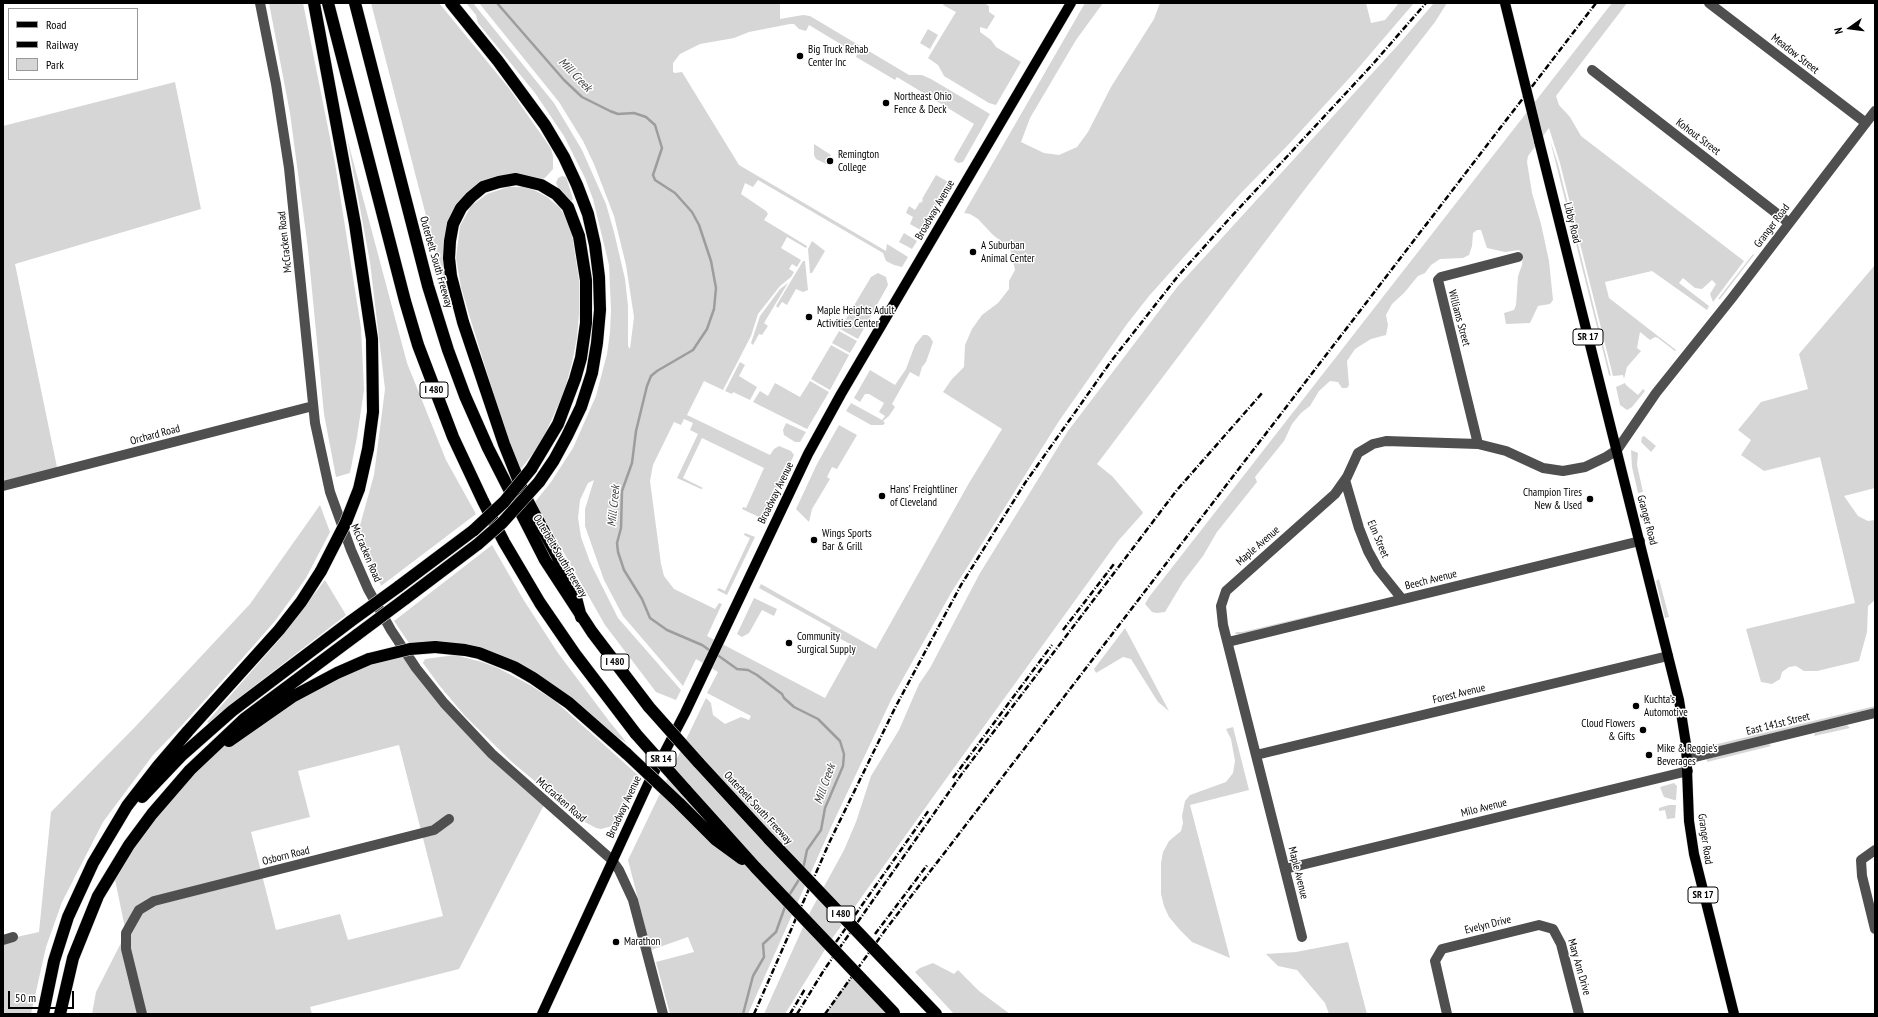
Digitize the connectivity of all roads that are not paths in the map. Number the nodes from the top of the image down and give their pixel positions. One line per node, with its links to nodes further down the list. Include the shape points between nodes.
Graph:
1 (260, 3): 14 (street, McCracken Road, via 276,84 292,195)
2 (314, 3): 30 (highway, bridge, via 355,224 372,339 373,412 359,489 346,522 321,571 279,630 143,784)
3 (328, 3): 33 (highway, I 480, bridge, via 405,302 453,437 490,515 533,591 575,654 636,734)
4 (354, 3): 21 (highway, Outerbelt South Freeway / I 480, via 424,272 465,396 494,462 545,560)
5 (451, 3): 27 (highway, bridge, via 545,125 564,157 588,214 595,245 600,310 592,373 581,407 554,460 539,482 502,523 478,544 244,719)
6 (1071, 3): 32 (main road, Broadway Avenue / SR 14, via 808,454)
7 (1505, 3): 16 (main road, Libby Road / SR 17, bridge)
8 (1709, 3): 11 (street, Meadow Street)
9 (1592, 70): 12 (street, Kohout Street)
10 (1875, 111): 11 (street, Granger Road)
11 (1866, 123): 12 (street, Granger Road)
12 (1789, 223): 16 (street, Granger Road, via 1656,393)
13 (1518, 257): 15 (street, Williams Street, via 1441,277 1438,280)
14 (313, 406): 18 (street, Orchard Road); 32 (street, McCracken Road, via 330,492 344,531 368,589 402,647 430,687 475,738)
15 (1478, 444): 16 (street, Maple Avenue, via 1506,451 1543,468 1563,471 1585,467); 17 (street, Maple Avenue, via 1392,441 1373,444 1358,453)
16 (1617, 450): 19 (main road, Granger Road / SR 17)
17 (1345, 480): 20 (street, Elm Street, via 1368,551 1378,570); 22 (street, Maple Avenue, via 1329,499 1226,591 1222,601 1222,612)
18 (3, 486)
19 (1640, 541): 20 (street, Beech Avenue); 23 (main road, Granger Road / SR 17)
20 (1402, 599): 22 (street, Beech Avenue)
21 (581, 617): 30 (highway, bridge, via 573,586 524,494 504,444 463,322 451,276 450,241 453,224 461,208 483,188 516,179 548,189 568,207 579,236 586,280 586,323 575,379 558,424 531,469 504,502 474,530 256,692 198,740 149,790); 44 (highway, Outerbelt South Freeway / I 480, bridge, via 649,707 698,762)
22 (1228, 642): 25 (street, Maple Avenue)
23 (1668, 656): 25 (street, Forest Avenue); 26 (main road, Granger Road / SR 17, via 1681,708)
24 (1875, 713): 26 (street, East 141st Street)
25 (1256, 755): 34 (street, Maple Avenue)
26 (1688, 759): 28 (main road, Granger Road / SR 17)
27 (190, 770): 33 (highway, bridge, via 292,697 369,659 410,649 435,647 465,650 514,667 563,699 627,754 716,840); 40 (highway, via 129,846 98,896 74,958)
28 (1688, 771): 34 (street, Milo Avenue); 47 (main road, Granger Road / SR 17, via 1689,821 1695,858)
29 (449, 819): 41 (street, Osborn Road, via 434,830 154,901 139,910 126,933 126,949)
30 (107, 839): 39 (highway, via 89,870 61,938)
31 (1875, 850): 36 (street, via 1861,860 1862,876)
32 (612, 860): 42 (main road, Broadway Avenue / SR 14); 43 (street, McCracken Road, via 633,900)
33 (756, 868): 38 (highway, I 480, bridge)
34 (1285, 869): 37 (street, Maple Avenue)
35 (1552, 928): 45 (street, Evelyn Drive, via 1539,925 1442,949 1435,961); 46 (street, Mary Ann Drive, via 1562,944)
36 (1875, 929)
37 (1302, 937)
38 (894, 1013)
39 (43, 1014)
40 (60, 1014)
41 (142, 1014)
42 (542, 1014)
43 (663, 1014)
44 (936, 1014)
45 (1446, 1014)
46 (1579, 1014)
47 (1734, 1014)

